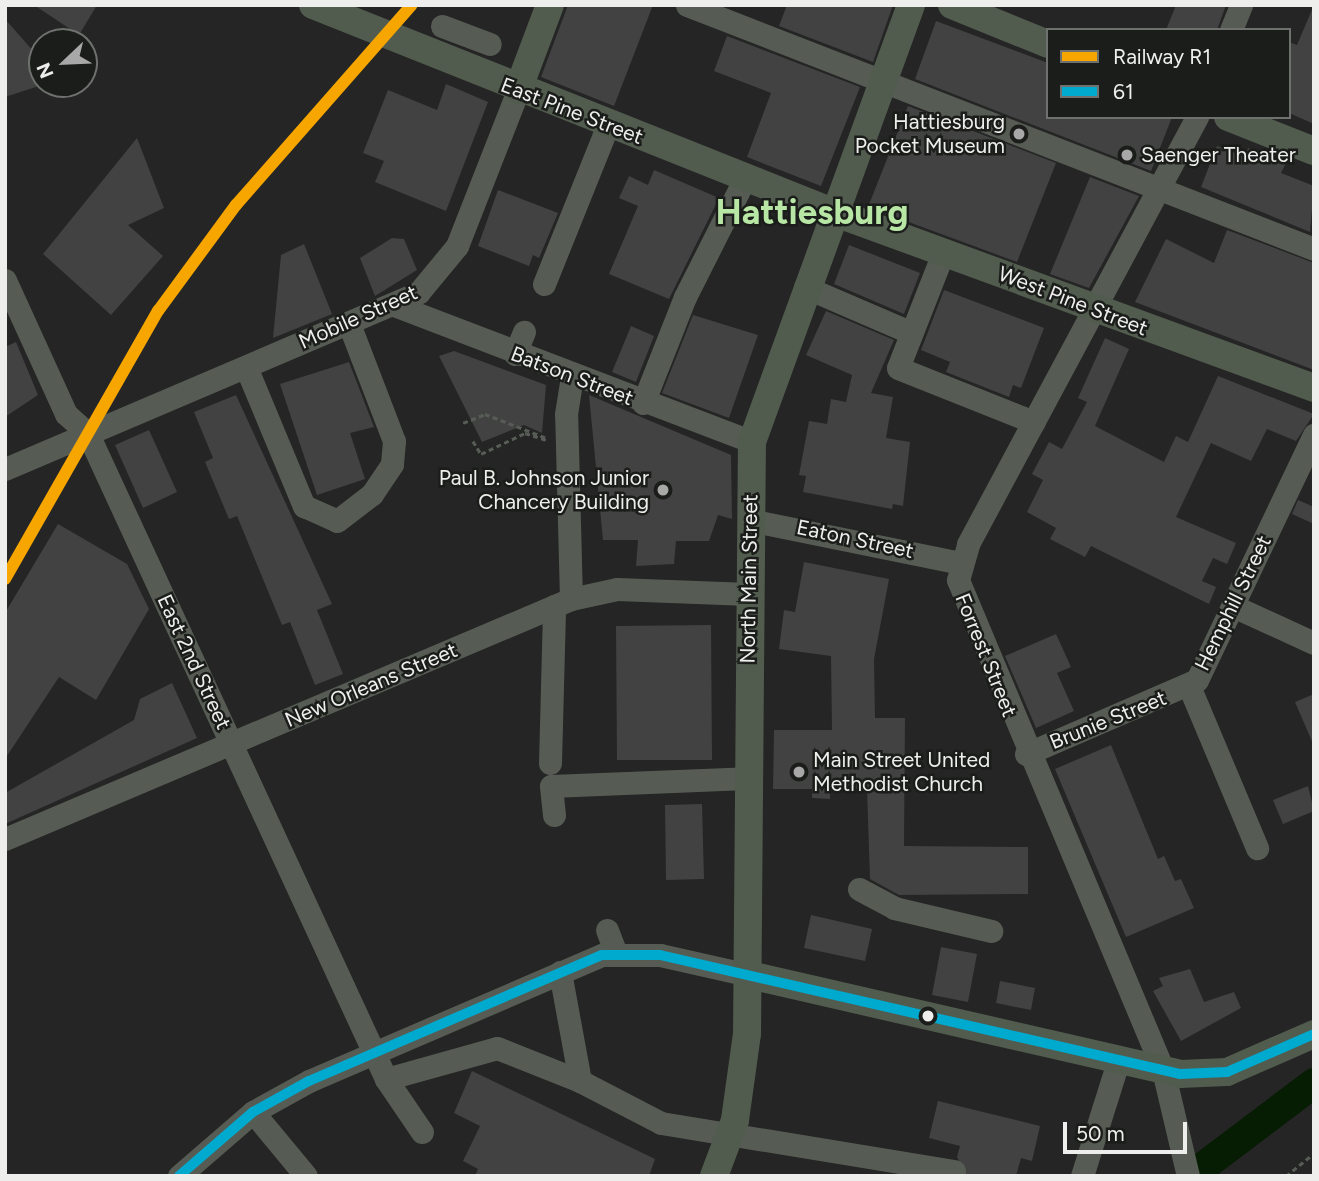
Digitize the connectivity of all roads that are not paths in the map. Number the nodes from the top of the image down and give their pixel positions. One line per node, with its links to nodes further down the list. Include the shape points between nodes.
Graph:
1 (313, 5): 10 (main road, East Pine Street)
2 (550, 5): 12 (main road, Mobile Street)
3 (687, 5): 11 (street)
4 (911, 5): 11 (main road, North Main Street)
5 (953, 5): 9 (main road)
6 (1241, 5): 8 (street)
7 (442, 26): 10 (street, via 484,42)
8 (1232, 28)
9 (1046, 43)
10 (468, 71): 12 (main road, East Pine Street)
11 (882, 81): 18 (street); 19 (main road, North Main Street)
12 (519, 90): 15 (main road, East Pine Street); 25 (street, Mobile Street, via 461,253 432,282)
13 (1196, 119): 18 (street, Forrest Street)
14 (1233, 119): 16 (main road)
15 (608, 125): 17 (main road, East Pine Street); 23 (street)
16 (1314, 151)
17 (745, 178): 19 (main road, East Pine Street); 34 (street, via 685,297)
18 (1159, 189): 20 (street); 26 (street, Forrest Street)
19 (833, 212): 21 (main road, West Pine Street); 24 (main road, North Main Street)
20 (1314, 249)
21 (943, 253): 26 (main road, West Pine Street); 29 (street)
22 (5, 280): 36 (street, East 2nd Street, via 66,414)
23 (544, 284)
24 (805, 287): 29 (street); 38 (main road, North Main Street)
25 (394, 305): 27 (street, Mobile Street); 30 (street, Batson Street)
26 (1094, 310): 33 (main road, West Pine Street); 35 (street, Forrest Street)
27 (349, 324): 31 (street, Mobile Street); 31 (street, via 394,441 392,464 372,494 337,521 304,506)
28 (524, 331): 30 (street)
29 (912, 332): 35 (street, via 898,368)
30 (515, 354): 32 (street, Batson Street)
31 (246, 367): 36 (street, Mobile Street)
32 (572, 376): 34 (street, Batson Street); 44 (street, via 556,438)
33 (1314, 388)
34 (643, 403): 38 (street, Batson Street)
35 (1034, 422): 41 (street, Forrest Street)
36 (88, 434): 39 (street, Mobile Street); 48 (street, East 2nd Street)
37 (1314, 435): 43 (street, Hemphill Street)
38 (752, 442): 40 (main road, North Main Street)
39 (5, 469)
40 (749, 520): 41 (street, Eaton Street); 42 (main road, North Main Street)
41 (961, 563): 49 (street, Forrest Street, via 958,586)
42 (748, 594): 44 (street, New Orleans Street, via 617,590); 51 (main road, North Main Street)
43 (1236, 600): 45 (street); 46 (street); 47 (street, Hemphill Street)
44 (562, 603): 48 (street, New Orleans Street); 50 (street)
45 (1314, 628)
46 (1314, 643)
47 (1189, 686): 49 (street, Brunie Street); 54 (street, Hemphill Street)
48 (232, 744): 53 (street, New Orleans Street); 62 (street, East 2nd Street)
49 (1026, 754): 64 (street, Forrest Street)
50 (550, 763)
51 (747, 778): 52 (street, via 551,786); 60 (main road, North Main Street)
52 (554, 815)
53 (5, 839)
54 (1258, 848)
55 (859, 889): 57 (street, via 894,908)
56 (607, 930): 58 (street)
57 (991, 930)
58 (616, 954): 59 (street); 60 (street, via 660,955)
59 (559, 972): 62 (street); 66 (street)
60 (749, 975): 63 (main road); 69 (main road, North Main Street, via 744,1076)
61 (1314, 1034): 64 (main road, via 1227,1072)
62 (373, 1051): 65 (street, East 2nd Street); 67 (street)
63 (1118, 1062): 64 (main road); 74 (street)
64 (1163, 1070): 75 (street, Forrest Street)
65 (386, 1079): 66 (street, via 497,1048); 68 (street, East 2nd Street)
66 (580, 1081): 69 (street, via 661,1123)
67 (253, 1112): 71 (street); 72 (street)
68 (422, 1132)
69 (731, 1133): 70 (street); 73 (main road, North Main Street)
70 (954, 1171)
71 (179, 1176)
72 (306, 1176)
73 (713, 1176)
74 (1082, 1176)
75 (1188, 1176)

